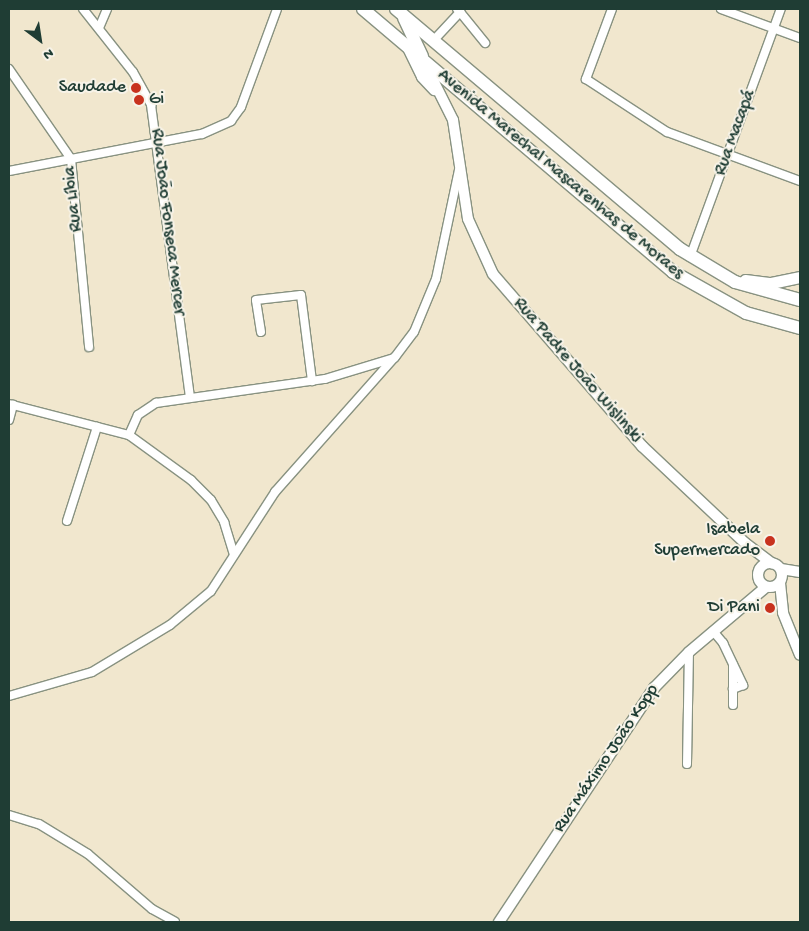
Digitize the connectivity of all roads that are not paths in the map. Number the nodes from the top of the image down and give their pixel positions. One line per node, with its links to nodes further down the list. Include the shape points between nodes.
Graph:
1 (83, 9): 10 (street, Rua João Fonseca Mercer)
2 (107, 9): 10 (street)
3 (276, 9): 21 (street, via 241,108 231,121 211,132)
4 (362, 9): 15 (highway, Avenida Marechal Mascarenhas de Moraes)
5 (612, 9): 22 (street, via 586,78 654,125)
6 (721, 9): 11 (street)
7 (781, 9): 11 (street, Rua Macapá)
8 (459, 10): 13 (street); 14 (street)
9 (399, 12): 13 (highway, Avenida Marechal Mascarenhas de Moraes); 16 (highway)
10 (99, 28): 21 (street, Rua João Fonseca Mercer, via 147,94)
11 (774, 28): 12 (street); 22 (street, Rua Macapá)
12 (800, 38)
13 (433, 40): 19 (highway, Avenida Marechal Mascarenhas de Moraes)
14 (485, 43)
15 (407, 46): 16 (highway, Avenida Marechal Mascarenhas de Moraes); 18 (main road, via 422,77)
16 (424, 61): 18 (main road, Rua Padre João Wislinski); 20 (highway, Avenida Marechal Mascarenhas de Moraes)
17 (9, 69): 23 (street, Rua Líbia)
18 (440, 96): 24 (main road, Rua Padre João Wislinski, via 457,132)
19 (508, 104): 20 (highway, via 494,115); 27 (highway, Avenida Marechal Mascarenhas de Moraes)
20 (484, 112): 31 (highway, Avenida Marechal Mascarenhas de Moraes, via 640,247 681,277 746,313)
21 (157, 143): 23 (street); 36 (street, Rua João Fonseca Mercer)
22 (728, 156): 26 (street); 27 (street, Rua Macapá)
23 (70, 160): 25 (street); 33 (street, Rua Líbia)
24 (460, 167): 34 (street, via 430,299 414,332); 42 (main road, Rua Padre João Wislinski, via 463,201 472,233 493,274 625,428)
25 (9, 171)
26 (800, 181)
27 (690, 257): 28 (highway, Avenida Marechal Mascarenhas de Moraes)
28 (720, 275): 29 (main road, via 760,283); 30 (highway, Avenida Marechal Mascarenhas de Moraes, via 760,291)
29 (800, 277)
30 (800, 300)
31 (800, 328)
32 (261, 332): 35 (street, via 256,300 300,295)
33 (89, 347)
34 (395, 357): 35 (street); 43 (street, via 292,472)
35 (312, 381): 36 (street)
36 (190, 397): 40 (street, via 148,406 138,415)
37 (11, 405): 38 (street); 39 (street)
38 (9, 420)
39 (97, 427): 40 (street); 41 (street)
40 (128, 435): 43 (street, via 191,480 211,500 224,522)
41 (67, 521)
42 (745, 544): 44 (main road, Rua Padre João Wislinski); 47 (main road, Rua Padre João Wislinski)
43 (234, 555): 55 (street, via 205,598 170,626 81,677)
44 (772, 563): 45 (main road); 47 (main road, via 761,566)
45 (781, 569): 46 (main road); 48 (main road)
46 (800, 574): 48 (main road)
47 (758, 576): 49 (main road); 50 (main road, Rua Máximo João Kopp)
48 (781, 581): 49 (main road); 51 (main road)
49 (766, 587): 50 (main road, Rua Máximo João Kopp); 51 (main road)
50 (735, 612): 52 (main road, Rua Máximo João Kopp)
51 (783, 613): 54 (main road)
52 (713, 631): 53 (main road, Rua Máximo João Kopp); 56 (street, via 723,643 742,685 733,689)
53 (689, 652): 57 (street); 60 (main road, Rua Máximo João Kopp, via 654,688)
54 (800, 656)
55 (9, 696)
56 (732, 705)
57 (687, 764)
58 (9, 814): 59 (street, via 39,824 88,854 152,909)
59 (175, 922)
60 (499, 922)

